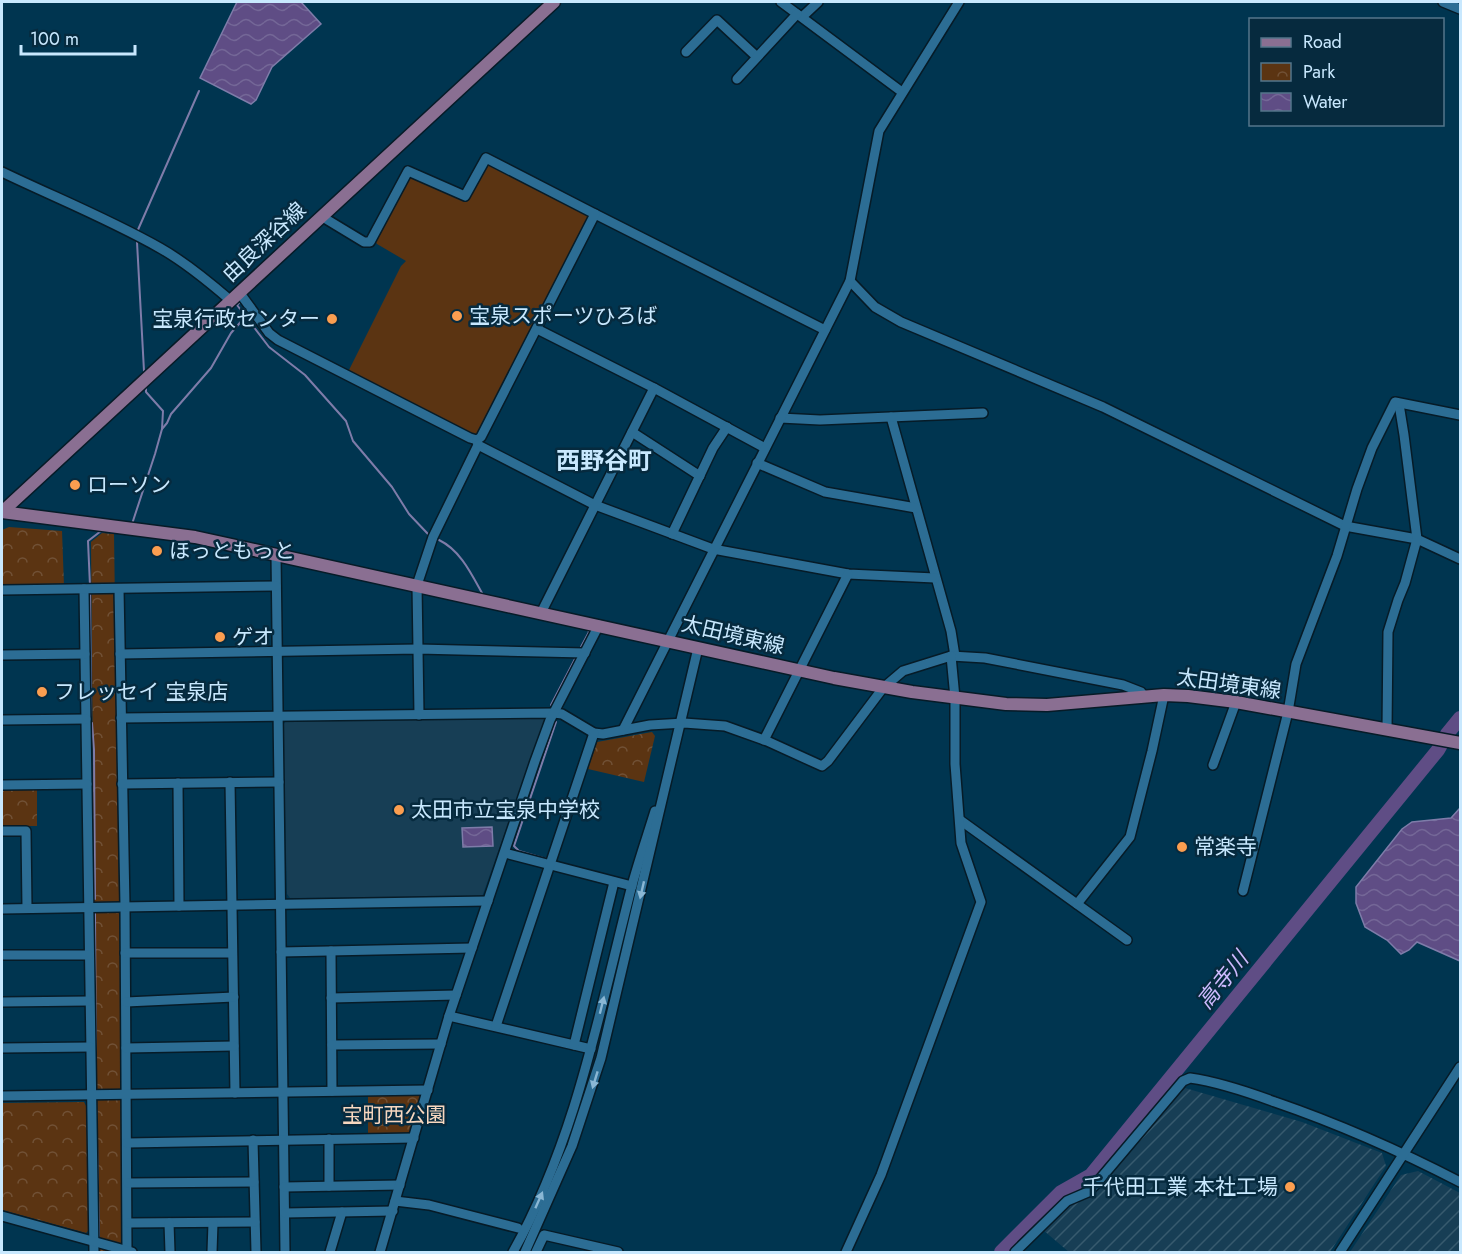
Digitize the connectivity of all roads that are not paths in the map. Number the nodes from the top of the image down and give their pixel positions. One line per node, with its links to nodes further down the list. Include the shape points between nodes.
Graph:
1 (554, 2): 14 (main road, 由良深谷線)
2 (781, 2): 7 (street)
3 (818, 2): 7 (street)
4 (959, 2): 11 (street)
5 (1443, 2): 6 (street)
6 (1461, 9)
7 (800, 15): 9 (street); 11 (street)
8 (686, 52): 9 (street, via 717,20)
9 (757, 57): 10 (street)
10 (737, 79)
11 (902, 92): 15 (street, via 879,131)
12 (2, 172): 16 (street, via 130,232)
13 (595, 214): 14 (street, via 486,158 465,196 408,171 370,242); 17 (street); 18 (street)
14 (321, 216): 16 (main road, 由良深谷線)
15 (850, 281): 18 (street); 34 (street, via 875,307 901,322 1103,408)
16 (235, 296): 27 (street, via 278,340); 33 (main road, 由良深谷線)
17 (537, 329): 19 (street); 27 (street, via 481,437)
18 (825, 330): 24 (street)
19 (654, 388): 25 (street); 26 (street)
20 (1399, 404): 22 (street); 34 (street, via 1395,402 1372,448); 36 (street)
21 (983, 413): 23 (street)
22 (1461, 415)
23 (891, 417): 24 (street); 32 (street)
24 (780, 418): 28 (street)
25 (727, 427): 28 (street); 30 (street, via 712,448)
26 (632, 432): 30 (street); 31 (street)
27 (475, 441): 31 (street); 42 (street, via 433,537)
28 (765, 448): 29 (street)
29 (757, 464): 32 (street, via 825,492); 37 (street)
30 (700, 476): 35 (street)
31 (595, 505): 35 (street); 47 (street)
32 (916, 508): 41 (street)
33 (2, 512): 38 (main road, 太田境東線, via 195,537)
34 (1345, 526): 36 (street); 64 (street, via 1296,664)
35 (672, 534): 37 (street)
36 (1417, 539): 39 (street); 73 (street, via 1388,632)
37 (713, 549): 40 (street); 49 (street)
38 (276, 554): 42 (main road, 太田境東線); 43 (street)
39 (1461, 559)
40 (848, 574): 41 (street); 58 (street)
41 (935, 578): 57 (street, via 951,631)
42 (417, 585): 47 (main road, 太田境東線); 51 (street)
43 (276, 586): 45 (street); 52 (street)
44 (84, 589): 45 (street); 46 (street); 54 (street)
45 (119, 589): 55 (street)
46 (2, 590)
47 (542, 612): 48 (main road, 太田境東線)
48 (599, 625): 49 (main road, 太田境東線); 53 (street)
49 (667, 641): 50 (main road, 太田境東線); 72 (street)
50 (698, 648): 58 (main road, 太田境東線); 71 (street)
51 (418, 649): 52 (street); 53 (street); 66 (street)
52 (278, 651): 55 (street); 67 (street)
53 (585, 653): 65 (street)
54 (85, 654): 56 (street); 69 (street)
55 (120, 654): 68 (street)
56 (2, 655)
57 (953, 656): 59 (street, via 903,671); 61 (street, via 985,658 1123,685); 62 (street)
58 (798, 670): 59 (main road, 太田境東線); 75 (street)
59 (883, 687): 62 (main road, 太田境東線); 75 (street, via 822,766)
60 (1164, 695): 61 (main road, 太田境東線); 63 (main road, 太田境東線); 92 (street, via 1130,837)
61 (1145, 697): 62 (main road, 太田境東線, via 1047,705)
62 (955, 698): 84 (street)
63 (1236, 702): 64 (main road, 太田境東線); 77 (street)
64 (1288, 712): 73 (main road, 太田境東線); 90 (street)
65 (554, 713): 66 (street); 74 (street); 86 (street)
66 (419, 715): 67 (street)
67 (278, 717): 68 (street); 79 (street)
68 (121, 718): 82 (street)
69 (86, 719): 70 (street); 81 (street)
70 (2, 720)
71 (680, 727): 72 (street, via 650,724); 75 (street, via 725,726); 89 (street); 163 (street, one-way to 163, via 596,1077 565,1164)
72 (623, 730): 74 (street)
73 (1387, 730): 76 (main road, 太田境東線)
74 (594, 733): 87 (street)
75 (764, 740)
76 (1461, 743)
77 (1213, 765)
78 (230, 782): 79 (street); 80 (street); 93 (street)
79 (279, 782): 94 (street)
80 (178, 783): 82 (street); 97 (street)
81 (87, 784): 83 (street); 95 (street)
82 (122, 784): 96 (street)
83 (2, 785)
84 (960, 820): 92 (street); 166 (street, via 961,843 981,902 881,1175)
85 (2, 831): 98 (street, via 26,831)
86 (505, 853): 87 (street); 91 (street)
87 (550, 865): 88 (street); 115 (street)
88 (614, 882): 89 (street); 118 (street)
89 (632, 886): 123 (street, one-way to 89)
90 (1244, 891)
91 (488, 901): 94 (street); 101 (street)
92 (1077, 903): 100 (street)
93 (232, 904): 94 (street); 97 (street); 103 (street)
94 (281, 904): 104 (street)
95 (88, 906): 96 (street); 98 (street); 106 (street)
96 (125, 906): 97 (street); 105 (street)
97 (179, 906)
98 (27, 908): 99 (street)
99 (2, 909)
100 (1127, 940)
101 (472, 948): 102 (street); 108 (street)
102 (331, 951): 104 (street); 110 (street)
103 (232, 952): 105 (street); 109 (street)
104 (281, 952): 127 (street)
105 (125, 953): 113 (street)
106 (89, 954): 107 (street); 111 (street)
107 (2, 955)
108 (456, 995): 110 (street); 114 (street)
109 (234, 998): 113 (street); 119 (street)
110 (331, 998): 117 (street)
111 (89, 1000): 112 (street); 120 (street)
112 (2, 1002)
113 (126, 1002): 122 (street)
114 (449, 1016): 115 (street); 116 (street)
115 (496, 1026): 118 (street)
116 (441, 1044): 117 (street); 125 (street)
117 (332, 1045): 126 (street)
118 (574, 1045): 123 (street)
119 (234, 1046): 122 (street); 128 (street)
120 (90, 1047): 121 (street); 129 (street)
121 (2, 1048)
122 (126, 1048): 130 (street)
123 (591, 1049): 162 (street, one-way to 123, via 553,1169)
124 (1461, 1067): 137 (street)
125 (428, 1090): 126 (street); 132 (street)
126 (332, 1091): 127 (street)
127 (283, 1092): 128 (street); 135 (street)
128 (235, 1093): 130 (street)
129 (91, 1094): 130 (street); 131 (street); 153 (street)
130 (127, 1095): 136 (street)
131 (2, 1096)
132 (414, 1138): 133 (street); 141 (street)
133 (329, 1139): 135 (street); 142 (street)
134 (253, 1140): 135 (street); 136 (street); 138 (street)
135 (284, 1140): 143 (street)
136 (127, 1143): 140 (street)
137 (1404, 1153): 139 (street); 167 (street, via 1248,1092 1190,1078 1183,1081 1088,1192 1067,1201); 168 (street)
138 (254, 1182): 140 (street); 148 (street)
139 (1461, 1182)
140 (128, 1183): 149 (street)
141 (400, 1185): 142 (street); 144 (street)
142 (329, 1186): 143 (street)
143 (284, 1187): 146 (street)
144 (394, 1206): 145 (street); 152 (street, via 429,1205); 161 (street)
145 (342, 1212): 146 (street); 160 (street)
146 (285, 1213): 159 (street)
147 (2, 1216): 153 (street)
148 (255, 1222): 151 (street); 158 (street)
149 (128, 1223): 150 (street); 155 (street)
150 (170, 1223): 151 (street); 156 (street)
151 (213, 1223): 157 (street)
152 (518, 1228)
153 (94, 1241): 154 (street); 155 (street)
154 (94, 1252)
155 (129, 1252)
156 (170, 1252)
157 (212, 1252)
158 (256, 1252)
159 (285, 1252)
160 (330, 1252)
161 (381, 1252)
162 (513, 1252)
163 (525, 1252)
164 (536, 1252): 165 (street, via 544,1235)
165 (618, 1252)
166 (846, 1252)
167 (1015, 1252)
168 (1340, 1252)

